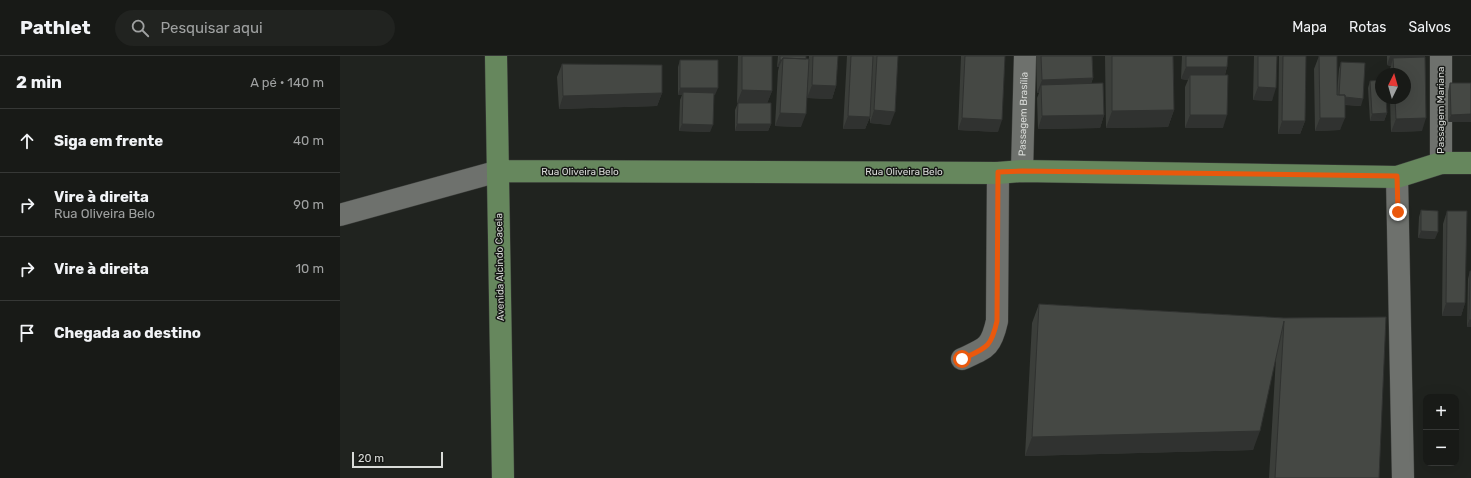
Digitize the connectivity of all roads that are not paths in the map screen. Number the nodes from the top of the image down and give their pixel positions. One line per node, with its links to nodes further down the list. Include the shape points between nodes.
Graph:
1 (496, 56): 7 (main road, Avenida Alcindo Cacela)
2 (1025, 56): 6 (street, Passagem Brasília)
3 (1441, 56): 4 (street, Passagem Mariana)
4 (1441, 163): 5 (main road, Rua Oliveira Belo); 9 (main road, Rua Oliveira Belo)
5 (1471, 163)
6 (1022, 171): 8 (main road, Rua Oliveira Belo); 9 (main road, Rua Oliveira Belo)
7 (498, 172): 8 (main road, Rua Oliveira Belo); 10 (street, Rua Oliveira Belo); 12 (main road, Avenida Alcindo Cacela)
8 (998, 172): 11 (street, via 997,321 993,337 985,348)
9 (1397, 176): 13 (street)
10 (340, 215)
11 (962, 359)
12 (503, 478)
13 (1403, 478)

